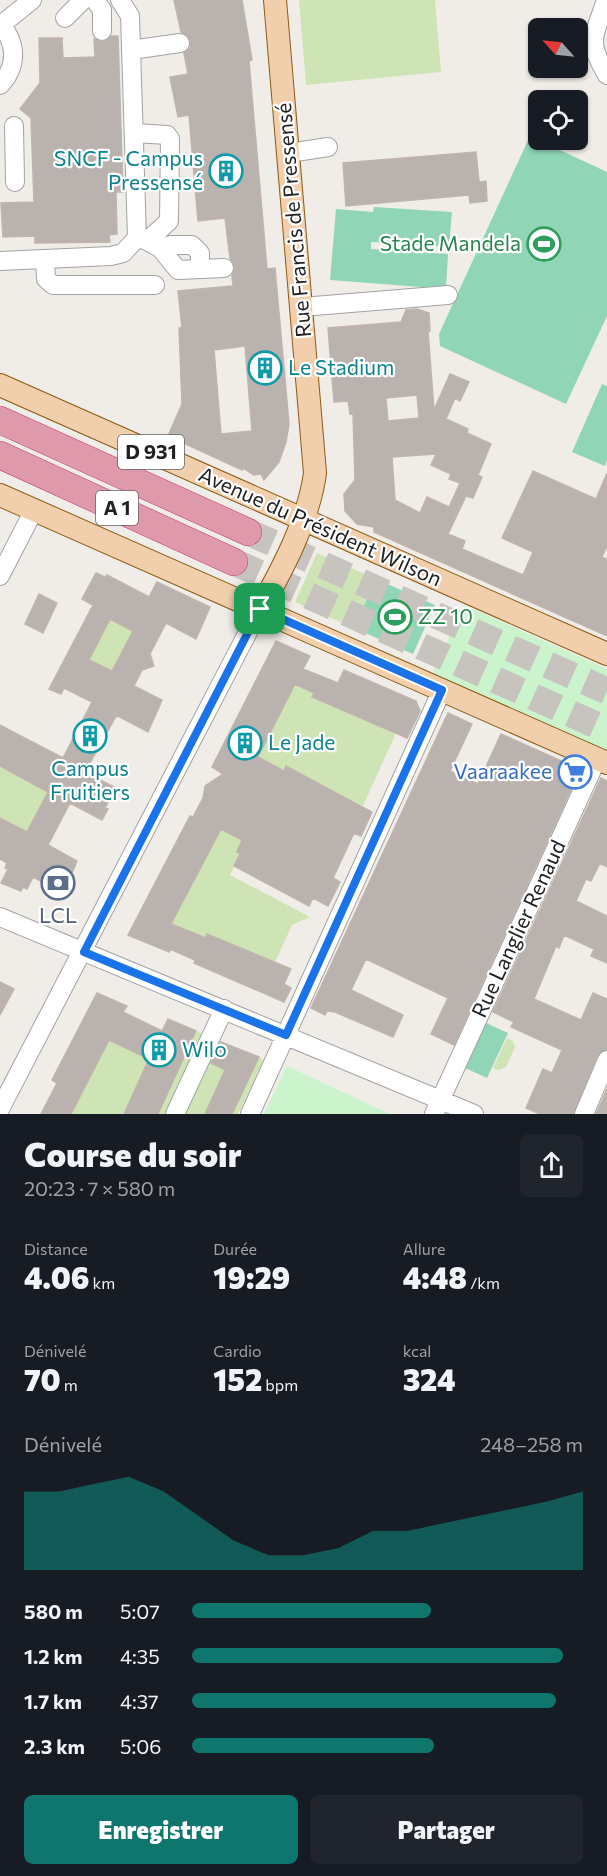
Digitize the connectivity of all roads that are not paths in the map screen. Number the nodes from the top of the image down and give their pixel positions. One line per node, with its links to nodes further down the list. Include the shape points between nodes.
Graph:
1 (32, 0): 8 (street)
2 (82, 0): 7 (street)
3 (94, 0): 9 (street, via 101,8)
4 (120, 0): 11 (street, via 130,16)
5 (275, 0): 17 (main road, Rue Francis de Pressensé)
6 (606, 0): 12 (street, via 592,44)
7 (65, 18)
8 (1, 25): 13 (street, via 14,50 8,77)
9 (102, 31)
10 (180, 43): 11 (street)
11 (131, 50): 15 (street)
12 (607, 75)
13 (0, 85)
14 (14, 126): 18 (street)
15 (135, 133): 20 (street); 20 (street, via 167,135 170,140 169,220)
16 (327, 147): 17 (street)
17 (289, 153): 27 (main road, Rue Francis de Pressensé)
18 (7, 155): 19 (street)
19 (15, 182)
20 (148, 243): 21 (street, via 111,256); 23 (street, via 192,245 200,254); 24 (street, via 180,271)
21 (45, 259): 22 (street); 25 (street, via 46,279 53,285)
22 (0, 261)
23 (200, 262)
24 (224, 268)
25 (154, 285)
26 (448, 295): 27 (street)
27 (302, 307): 33 (main road, Rue Francis de Pressensé, via 315,473)
28 (0, 385): 33 (main road, Avenue du Président Wilson / D 931)
29 (0, 420): 34 (highway, A 1)
30 (0, 455): 35 (highway, A 1)
31 (0, 495): 32 (main road)
32 (34, 510): 36 (street); 37 (main road)
33 (302, 518): 37 (main road, Rue Francis de Pressensé); 38 (main road, Avenue du Président Wilson / D 931)
34 (248, 532)
35 (234, 562)
36 (0, 576)
37 (260, 609): 39 (main road); 42 (street)
38 (607, 654)
39 (442, 690): 40 (main road); 44 (street)
40 (602, 761): 46 (street, Rue Langlier Renaud)
41 (0, 917): 42 (street)
42 (84, 952): 43 (street); 47 (street)
43 (224, 1009): 44 (street); 48 (street)
44 (286, 1035): 46 (street); 49 (street)
45 (607, 1060): 51 (street)
46 (437, 1107): 50 (street)
47 (0, 1109)
48 (176, 1114)
49 (250, 1114)
50 (474, 1114)
51 (584, 1114)

